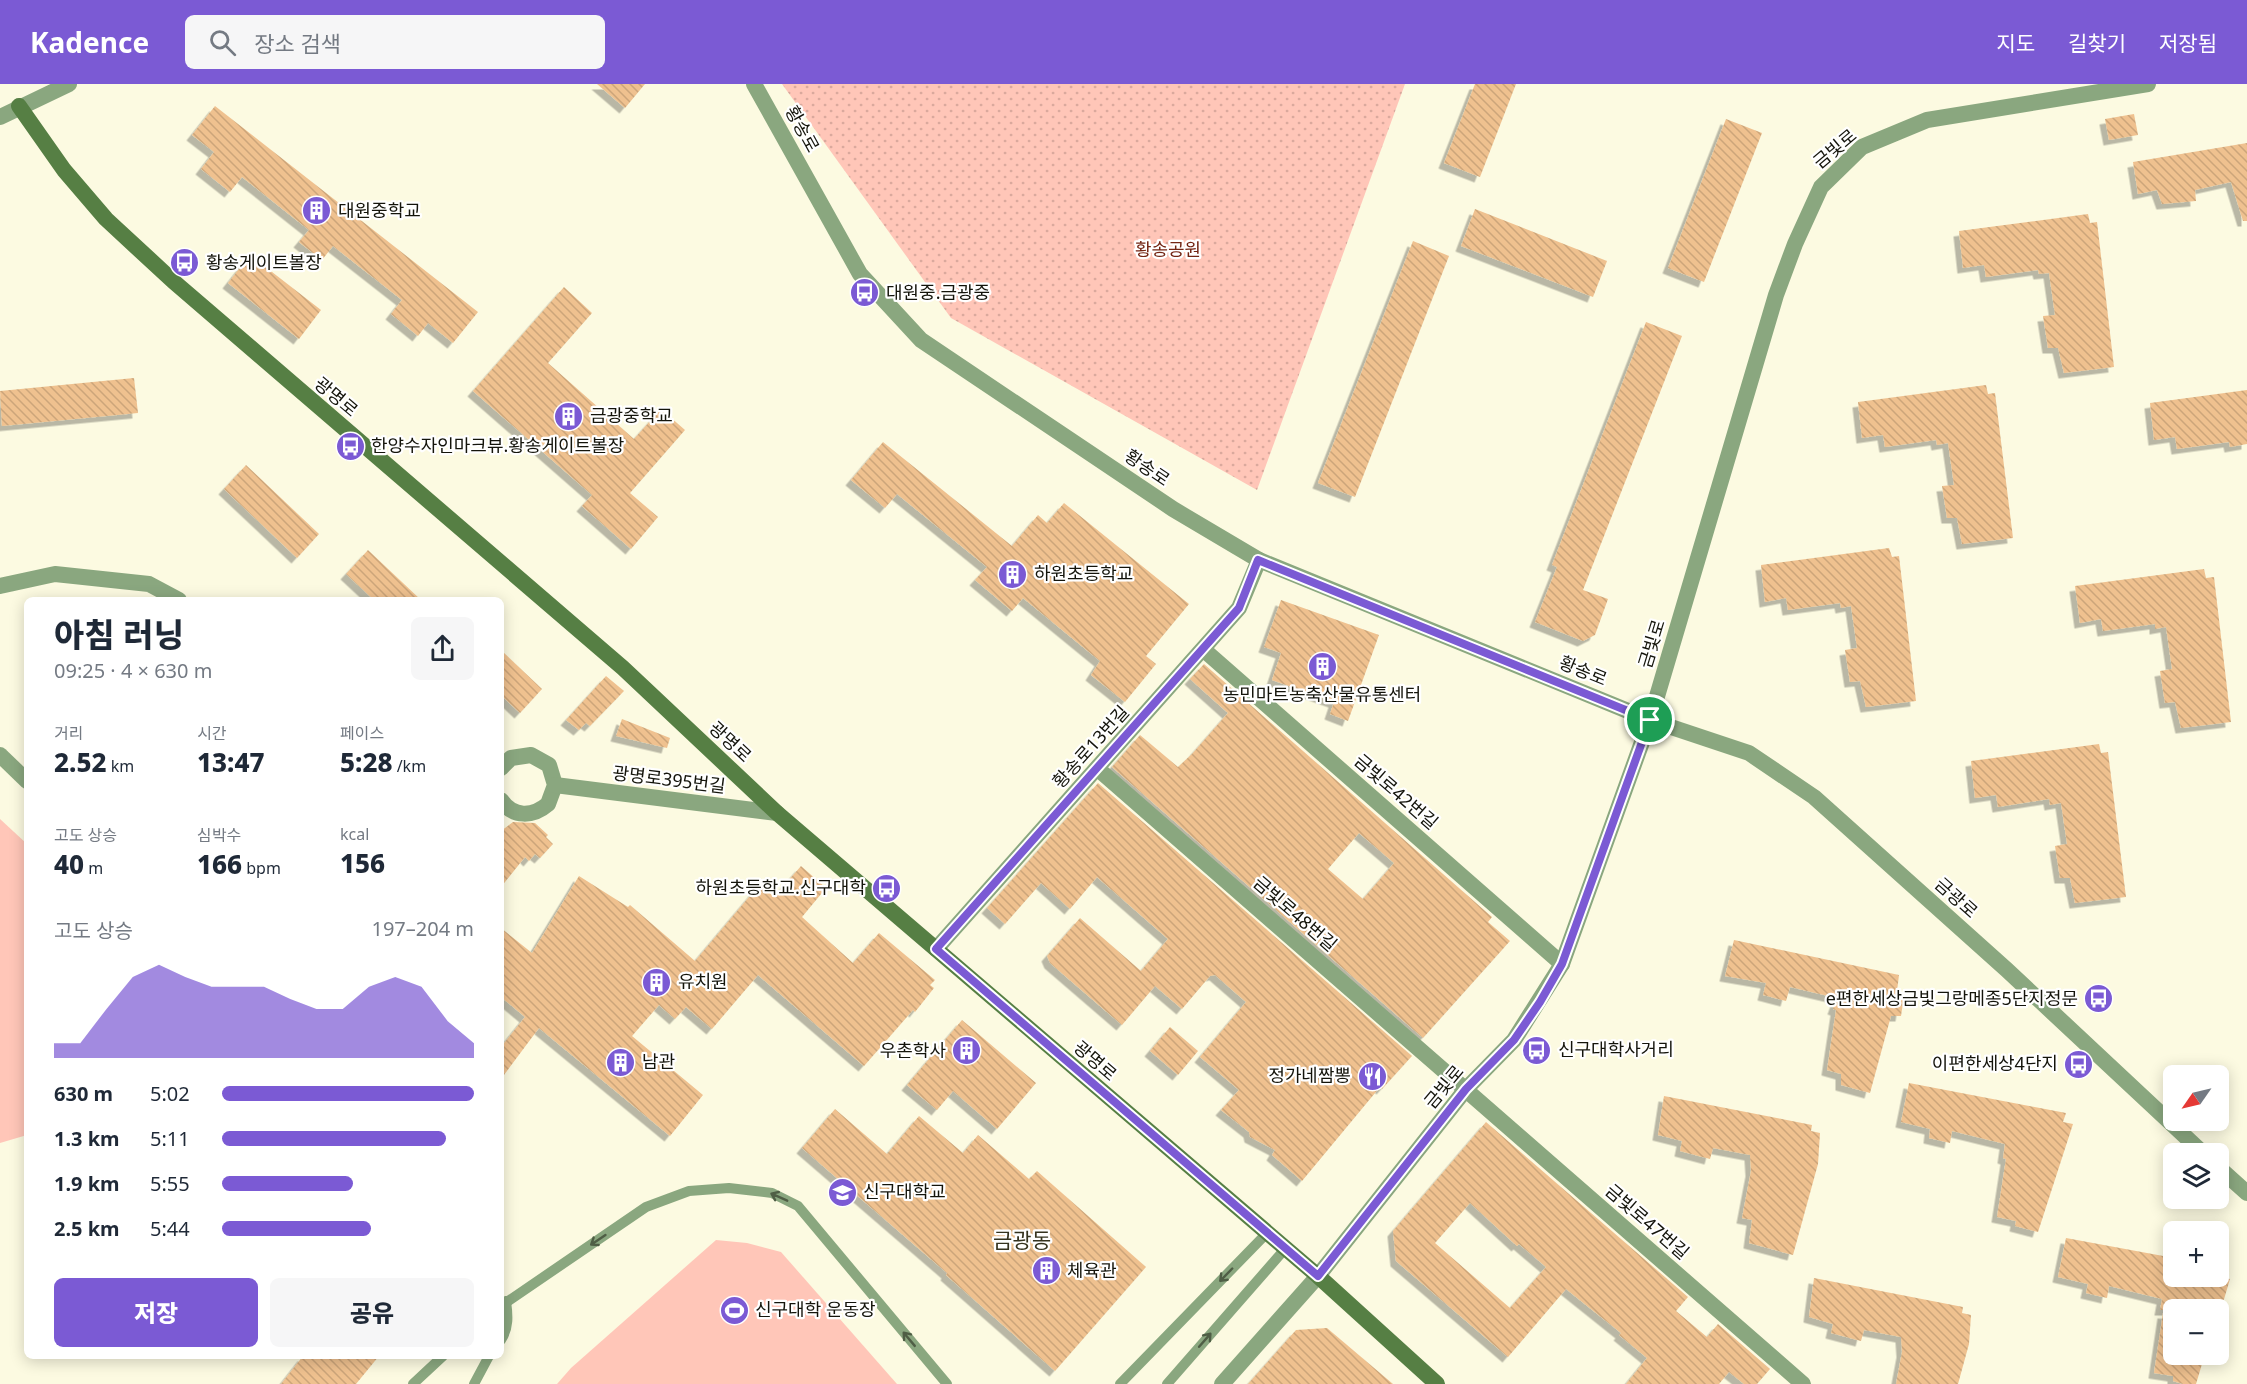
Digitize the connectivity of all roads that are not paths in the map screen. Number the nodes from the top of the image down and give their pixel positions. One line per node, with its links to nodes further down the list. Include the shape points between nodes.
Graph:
1 (69, 84): 4 (street)
2 (754, 84): 6 (street, 황송로, via 860,274 921,340 1173,509)
3 (2148, 84): 10 (street, 금빛로, via 1927,120 1862,147 1821,187 1776,295)
4 (19, 106): 5 (street); 17 (main road, 광명로, via 64,170 106,219 300,393 622,668)
5 (0, 117)
6 (1258, 560): 9 (street, 황송로13번길, via 1239,608); 10 (street, 황송로)
7 (0, 586): 8 (street, via 55,574 149,584)
8 (173, 597)
9 (1204, 650): 13 (street, 황송로13번길); 19 (street, 금빛로42번길)
10 (1650, 720): 19 (street, 금빛로); 21 (street, 금광로, via 1749,753 1814,797)
11 (0, 755): 14 (street)
12 (504, 765): 15 (street, via 511,759 531,755 549,765)
13 (1098, 769): 18 (street, 황송로13번길); 20 (street, 금빛로48번길)
14 (24, 778)
15 (555, 785): 16 (street, via 549,804 541,810 521,814); 17 (street, 광명로395번길)
16 (504, 804)
17 (777, 813): 18 (main road, 광명로)
18 (936, 949): 24 (main road, 광명로)
19 (1562, 964): 20 (street, 금빛로, via 1514,1040)
20 (1466, 1089): 26 (street, 금빛로); 38 (street, 금빛로47번길)
21 (2192, 1143)
22 (2229, 1177): 23 (street)
23 (2247, 1193)
24 (1267, 1233): 25 (main road, 광명로); 35 (lane, one-way to 35)
25 (1285, 1249): 26 (main road, 광명로); 36 (lane, one-way to 25)
26 (1318, 1276): 31 (street, 금빛로); 37 (main road, 광명로)
27 (504, 1304): 28 (lane, via 508,1317); 34 (lane, one-way to 27, via 798,1206 772,1193 729,1188 689,1191 646,1207)
28 (504, 1336)
29 (440, 1359): 32 (lane)
30 (487, 1359): 33 (lane)
31 (1229, 1382)
32 (413, 1384)
33 (474, 1384)
34 (947, 1384)
35 (1120, 1384)
36 (1167, 1384)
37 (1437, 1384)
38 (1803, 1384)

